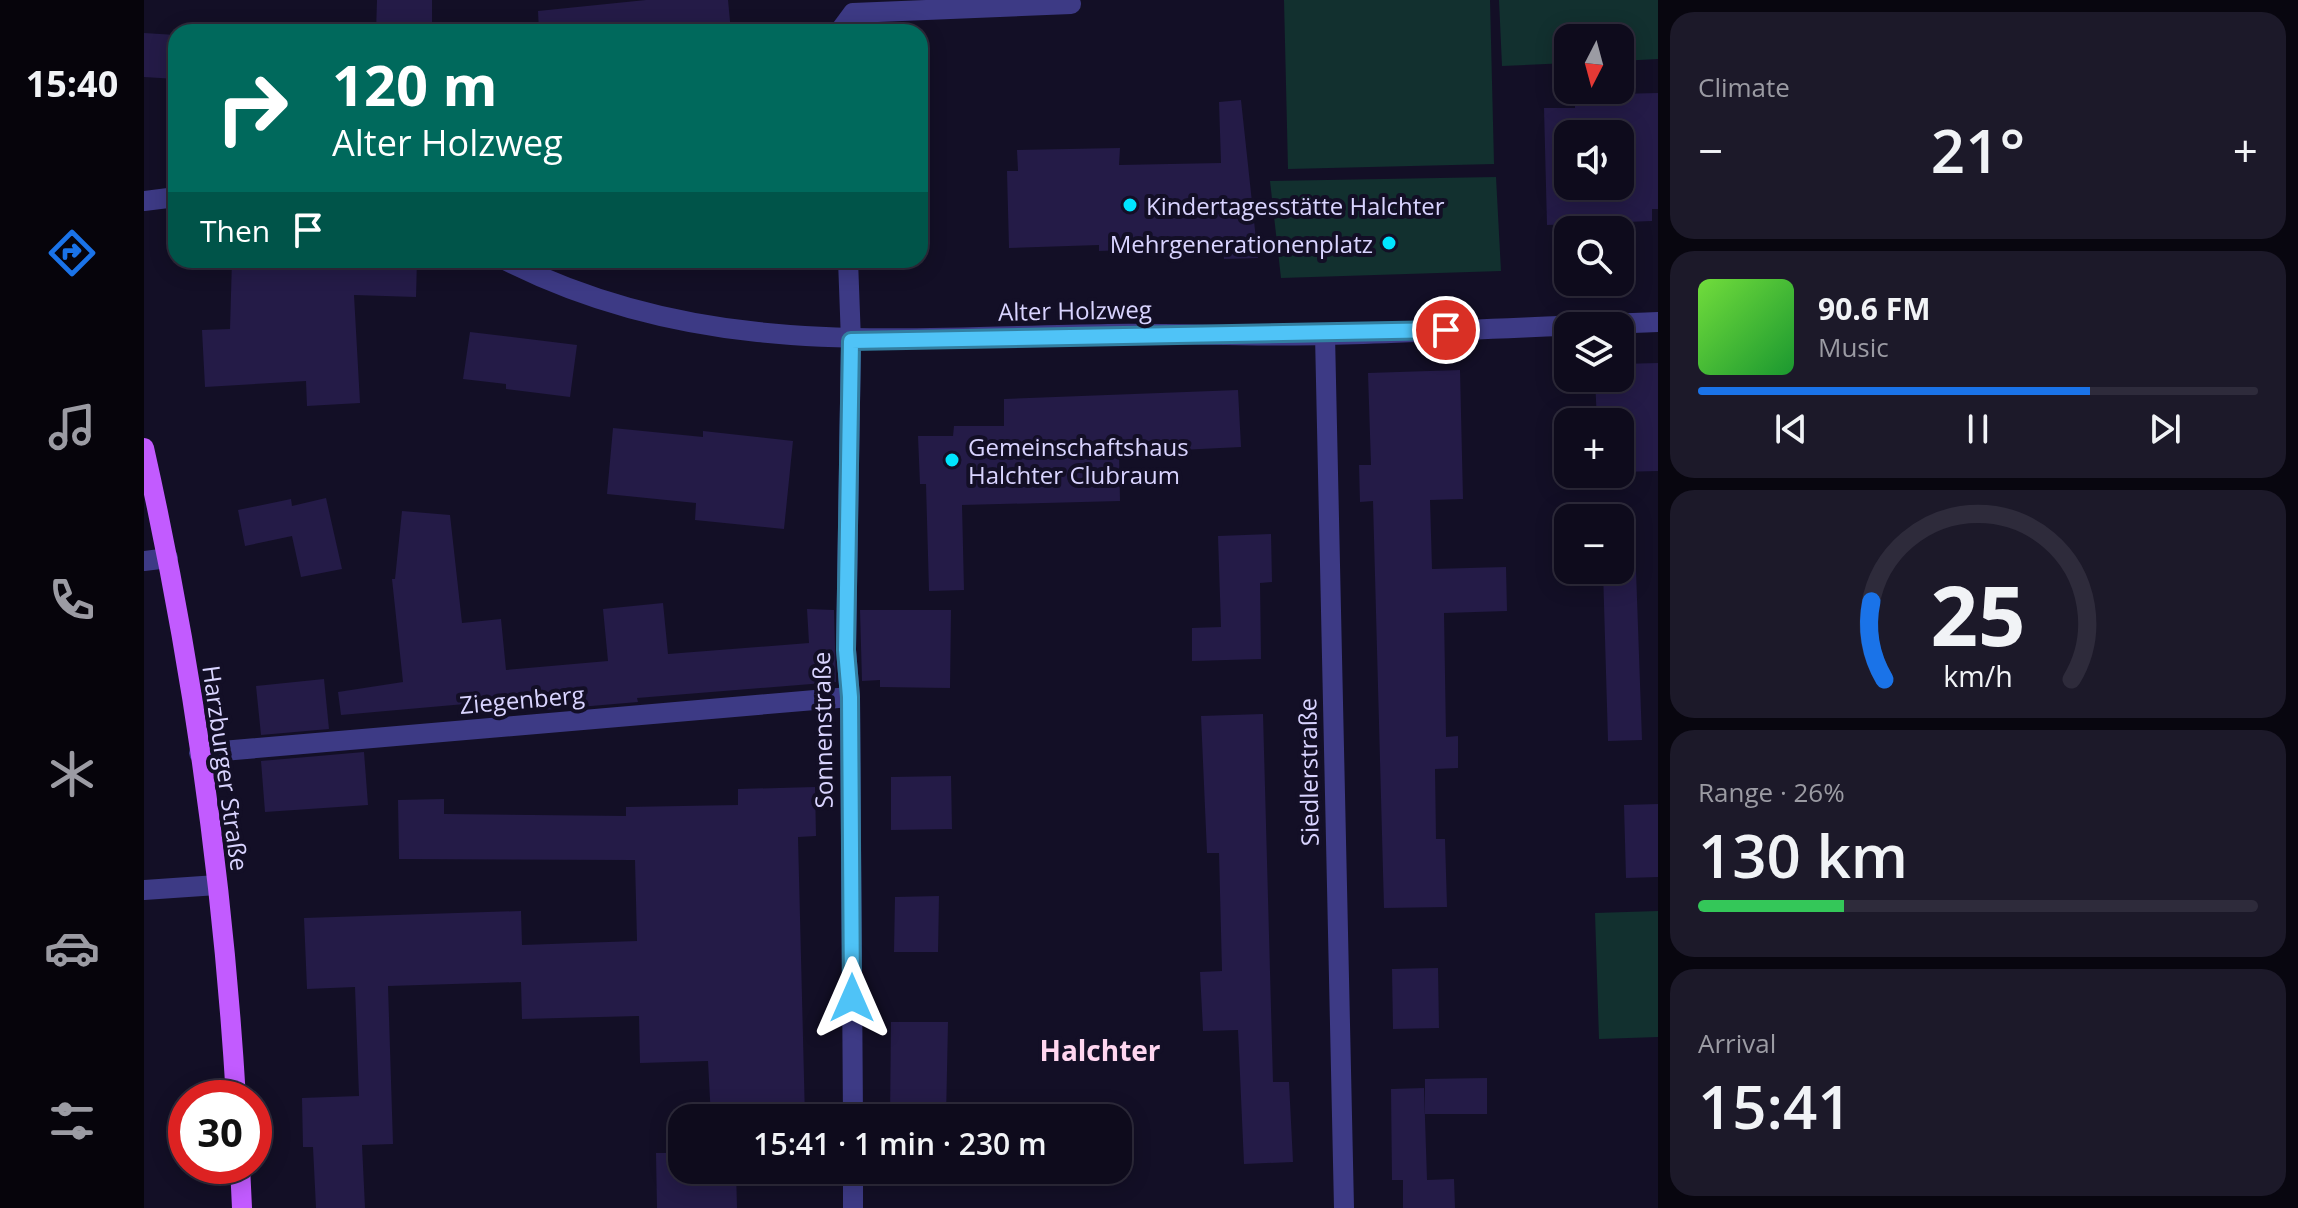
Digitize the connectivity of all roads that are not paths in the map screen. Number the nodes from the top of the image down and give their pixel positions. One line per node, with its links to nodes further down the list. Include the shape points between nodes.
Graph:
1 (1071, 4): 2 (street, via 853,13)
2 (845, 24)
3 (168, 198): 4 (street)
4 (144, 201)
5 (521, 268): 9 (street, Alter Holzweg, via 629,310 753,334)
6 (848, 268): 9 (street, Sonnenstraße)
7 (1658, 322): 8 (street, Alter Holzweg)
8 (1325, 335): 9 (street, Alter Holzweg); 23 (street, Siedlerstraße)
9 (851, 341): 13 (street, Sonnenstraße, via 846,650)
10 (144, 448): 11 (main road, Harzburger Straße)
11 (168, 558): 12 (street); 14 (main road, Harzburger Straße)
12 (144, 561)
13 (850, 697): 14 (street, Ziegenberg); 18 (street, Sonnenstraße)
14 (199, 753): 15 (main road, Harzburger Straße)
15 (217, 885): 16 (street); 17 (main road, Harzburger Straße)
16 (144, 890)
17 (234, 1080)
18 (853, 1104)
19 (241, 1184): 21 (main road)
20 (853, 1184): 22 (street)
21 (242, 1208)
22 (853, 1208)
23 (1344, 1208)

